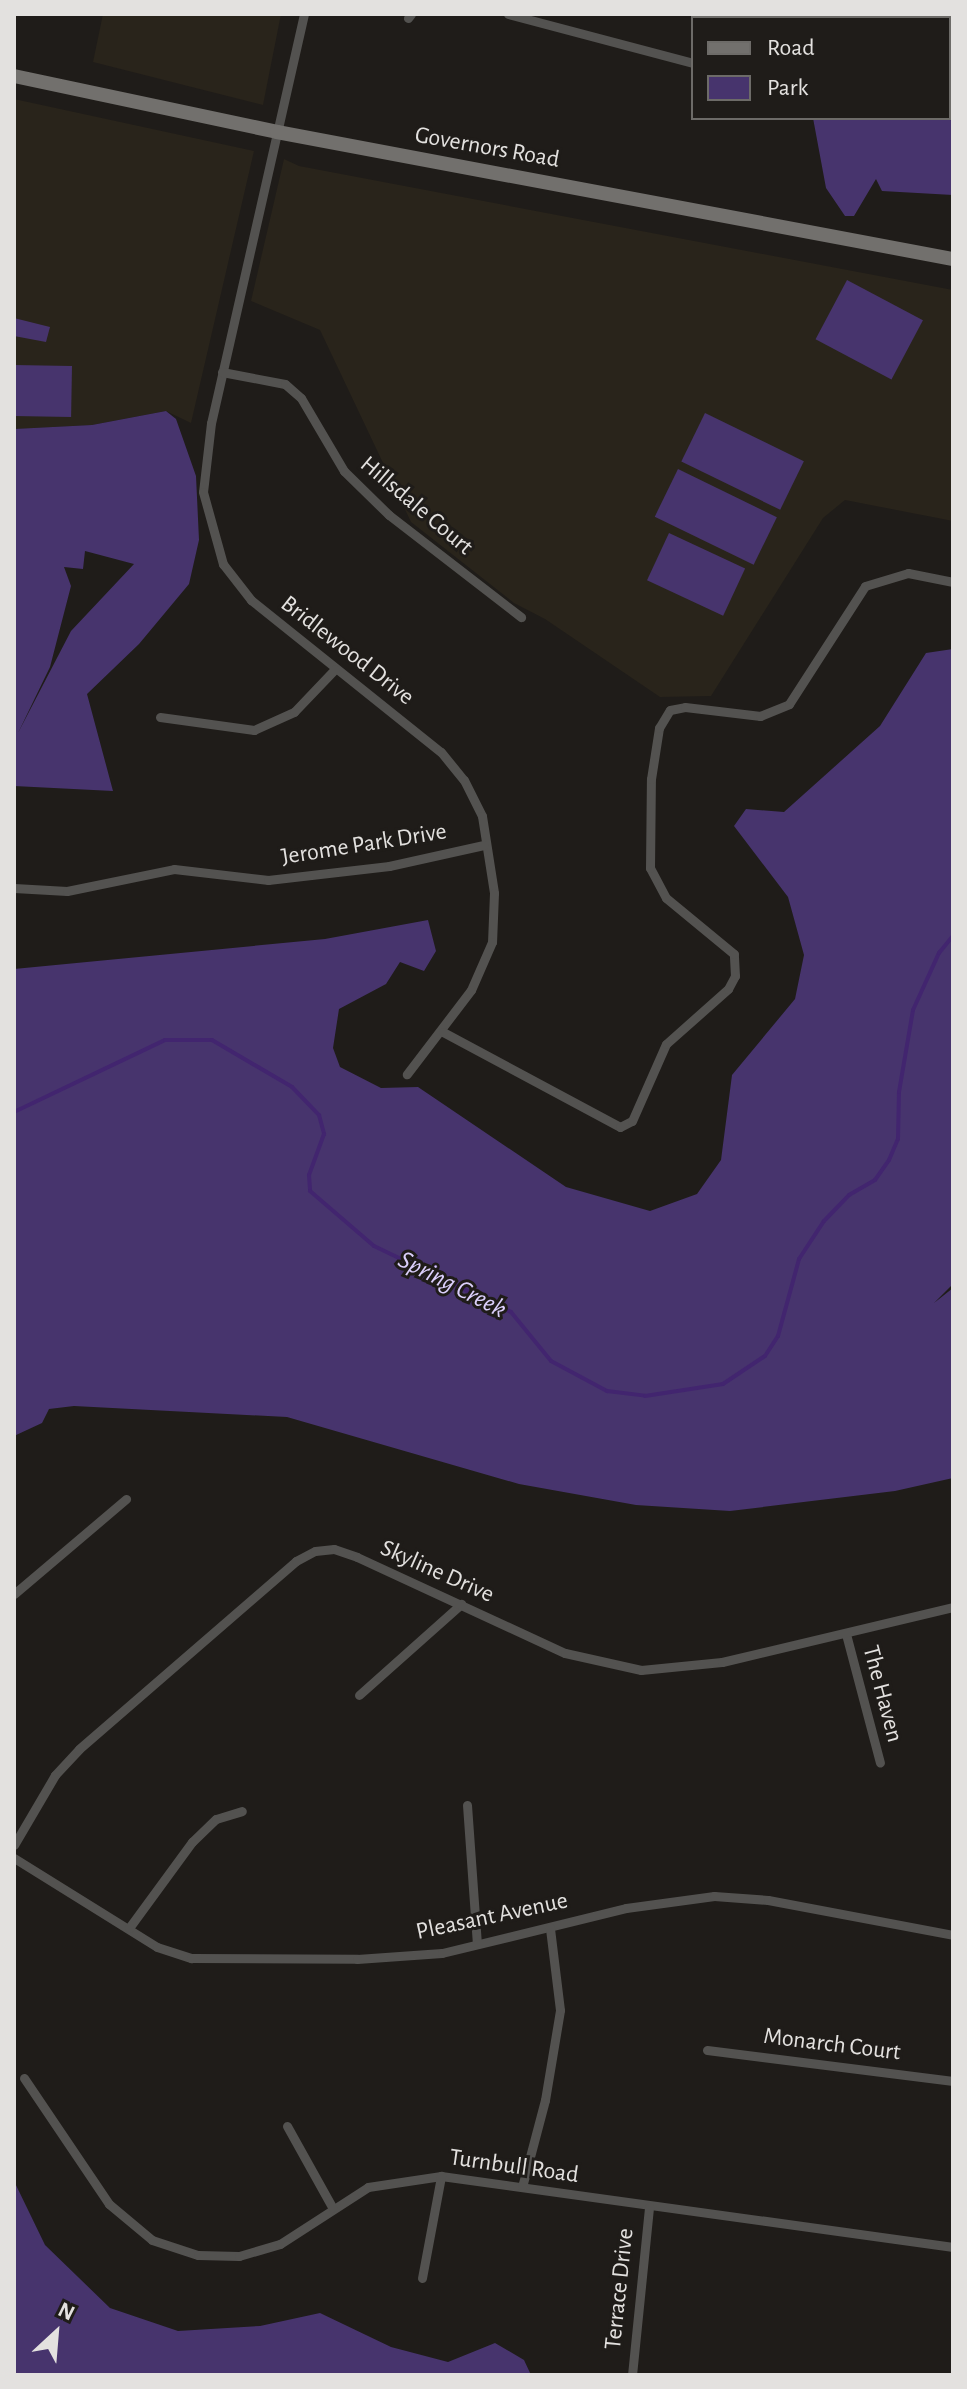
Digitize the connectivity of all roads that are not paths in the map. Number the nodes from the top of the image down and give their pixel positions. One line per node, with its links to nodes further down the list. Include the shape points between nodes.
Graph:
1 (304, 14): 5 (street, Bridlewood Drive)
2 (508, 14): 3 (street)
3 (691, 62)
4 (14, 76): 5 (main road, Governors Road)
5 (277, 132): 6 (main road, Governors Road); 7 (street, Bridlewood Drive)
6 (953, 259)
7 (222, 372): 9 (street, Hillsdale Court, via 285,384 344,471 389,515); 10 (street, Bridlewood Drive, via 203,492 223,564 283,630)
8 (953, 582): 14 (street, via 908,573 865,586 789,704 760,716 685,707 670,710 659,728 651,779 650,868 666,898 734,954 735,976 728,989 666,1044 632,1121 620,1127)
9 (521, 617)
10 (335, 669): 11 (street, via 294,712 254,730); 12 (street, Bridlewood Drive, via 441,752 464,780 482,816)
11 (160, 717)
12 (484, 845): 13 (street, Jerome Park Drive, via 389,866 268,880 174,869 67,891); 14 (street, Bridlewood Drive, via 494,893 492,942 471,990)
13 (14, 888)
14 (443, 1032): 15 (street, Bridlewood Drive)
15 (407, 1074)
16 (126, 1499): 17 (street)
17 (14, 1594)
18 (461, 1604): 20 (street, Skyline Drive, via 565,1653 641,1670 722,1662); 21 (street); 25 (street, Skyline Drive, via 334,1549 305,1556 79,1749 55,1775)
19 (953, 1607): 20 (street, Skyline Drive)
20 (846, 1634): 22 (street, The Haven)
21 (359, 1695)
22 (880, 1763)
23 (467, 1805): 30 (street)
24 (242, 1811): 27 (street, via 216,1819 192,1842)
25 (14, 1845)
26 (14, 1858): 27 (street, Pleasant Avenue)
27 (129, 1928): 30 (street, Pleasant Avenue, via 157,1947 191,1958 405,1956)
28 (550, 1928): 29 (street, Pleasant Avenue, via 652,1902 714,1896 768,1900); 30 (street, Pleasant Avenue); 36 (street, via 559,2023)
29 (953, 1935)
30 (477, 1943)
31 (707, 2050): 33 (street, Monarch Court)
32 (24, 2078): 37 (street, Turnbull Road, via 109,2204 152,2240 198,2255 239,2256 280,2244)
33 (953, 2081)
34 (287, 2126): 37 (street)
35 (441, 2176): 36 (street, Turnbull Road); 37 (street, Turnbull Road, via 368,2187); 40 (street)
36 (522, 2187): 38 (street, Turnbull Road)
37 (332, 2207)
38 (649, 2207): 39 (street, Turnbull Road); 41 (street, Terrace Drive)
39 (953, 2247)
40 (422, 2278)
41 (632, 2375)

